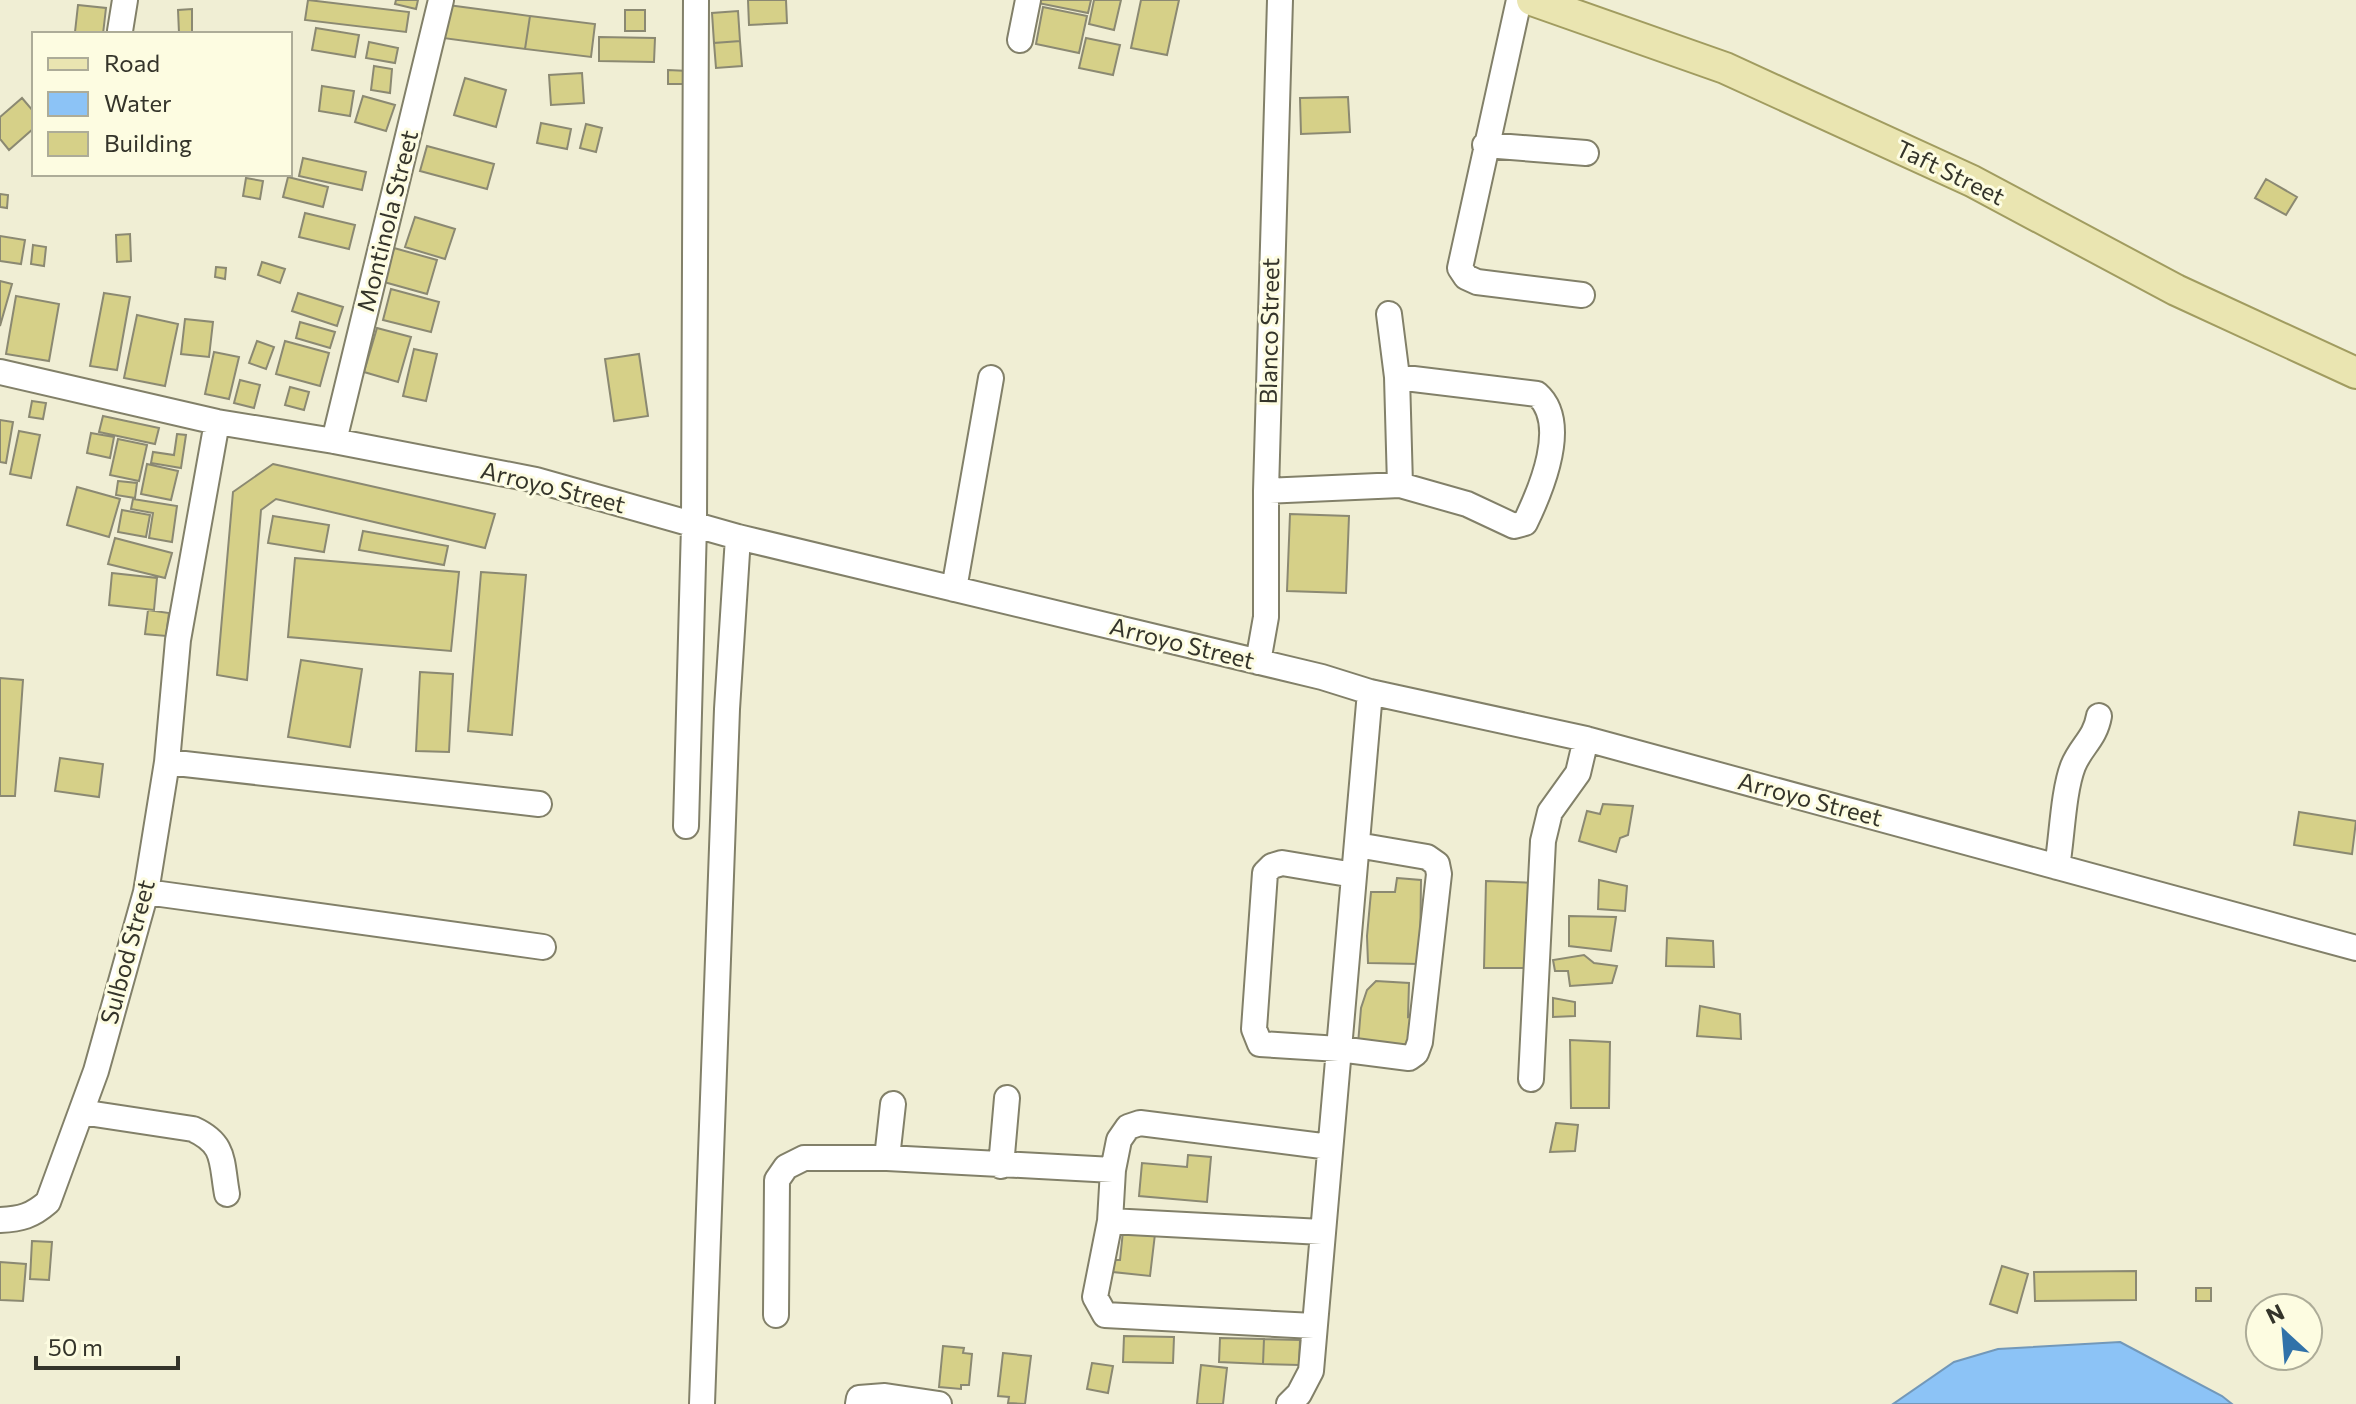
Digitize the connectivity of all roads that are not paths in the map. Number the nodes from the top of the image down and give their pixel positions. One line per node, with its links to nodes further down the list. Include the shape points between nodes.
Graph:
1 (125, 0): 8 (street)
2 (441, 0): 19 (street, Montinola Street)
3 (696, 0): 22 (street)
4 (1028, 0): 9 (street)
5 (1280, 0): 21 (street, Blanco Street)
6 (1519, 0): 10 (street)
7 (1532, 0): 15 (main road, Taft Street, via 1740,75 1972,181 2176,290)
8 (120, 31)
9 (1020, 40)
10 (1485, 145): 11 (street); 12 (street, via 1460,268 1477,282)
11 (1586, 153)
12 (1582, 295)
13 (1389, 314): 16 (street)
14 (0, 372): 18 (street, Arroyo Street)
15 (2356, 373)
16 (1397, 377): 20 (street); 20 (street, via 1537,394 1551,416 1552,448 1532,509 1525,523 1514,526 1467,504)
17 (991, 378): 24 (street)
18 (217, 422): 19 (street, Arroyo Street); 31 (street, Sulbod Street, via 178,640)
19 (334, 441): 22 (street, Arroyo Street, via 536,480)
20 (1400, 485): 21 (street)
21 (1266, 491): 25 (street, Blanco Street, via 1266,617)
22 (694, 525): 23 (street, Arroyo Street); 27 (street)
23 (738, 537): 24 (street, Arroyo Street); 28 (street)
24 (954, 589): 25 (street, Arroyo Street)
25 (1258, 662): 26 (street, Arroyo Street)
26 (1370, 692): 30 (street, Arroyo Street); 34 (street)
27 (687, 707): 28 (street); 33 (street)
28 (727, 709): 55 (street)
29 (2099, 716): 35 (street, via 2096,732 2071,770)
30 (1586, 739): 35 (street, Arroyo Street); 41 (street, via 1578,773 1550,812 1543,841)
31 (167, 762): 32 (street); 37 (street, Sulbod Street)
32 (539, 804)
33 (686, 826)
34 (1357, 845): 36 (street); 40 (street, via 1427,857 1437,864 1439,874 1416,1053 1409,1058)
35 (2057, 867): 39 (street, Arroyo Street)
36 (1354, 875): 40 (street); 40 (street, via 1282,863 1265,873 1256,1039 1260,1044)
37 (146, 892): 38 (street); 44 (street, Sulbod Street)
38 (543, 947)
39 (2356, 948)
40 (1339, 1049): 45 (street)
41 (1531, 1079)
42 (1007, 1098): 47 (street)
43 (893, 1104): 46 (street)
44 (81, 1112): 49 (street, via 193,1129 210,1137 220,1153); 50 (street, Sulbod Street, via 48,1202 34,1215)
45 (1330, 1147): 48 (street, via 1140,1123 1128,1127 1119,1140); 52 (street)
46 (887, 1158): 47 (street); 53 (street, via 804,1158 786,1167 777,1180)
47 (1001, 1166): 48 (street)
48 (1113, 1170): 51 (street)
49 (227, 1194)
50 (0, 1220)
51 (1110, 1221): 52 (street); 54 (street, via 1095,1297 1105,1315)
52 (1322, 1232): 54 (street)
53 (776, 1315)
54 (1314, 1326): 58 (street, via 1311,1371)
55 (702, 1404)
56 (858, 1404): 57 (street, via 859,1398 885,1396)
57 (939, 1404)
58 (1289, 1404)

